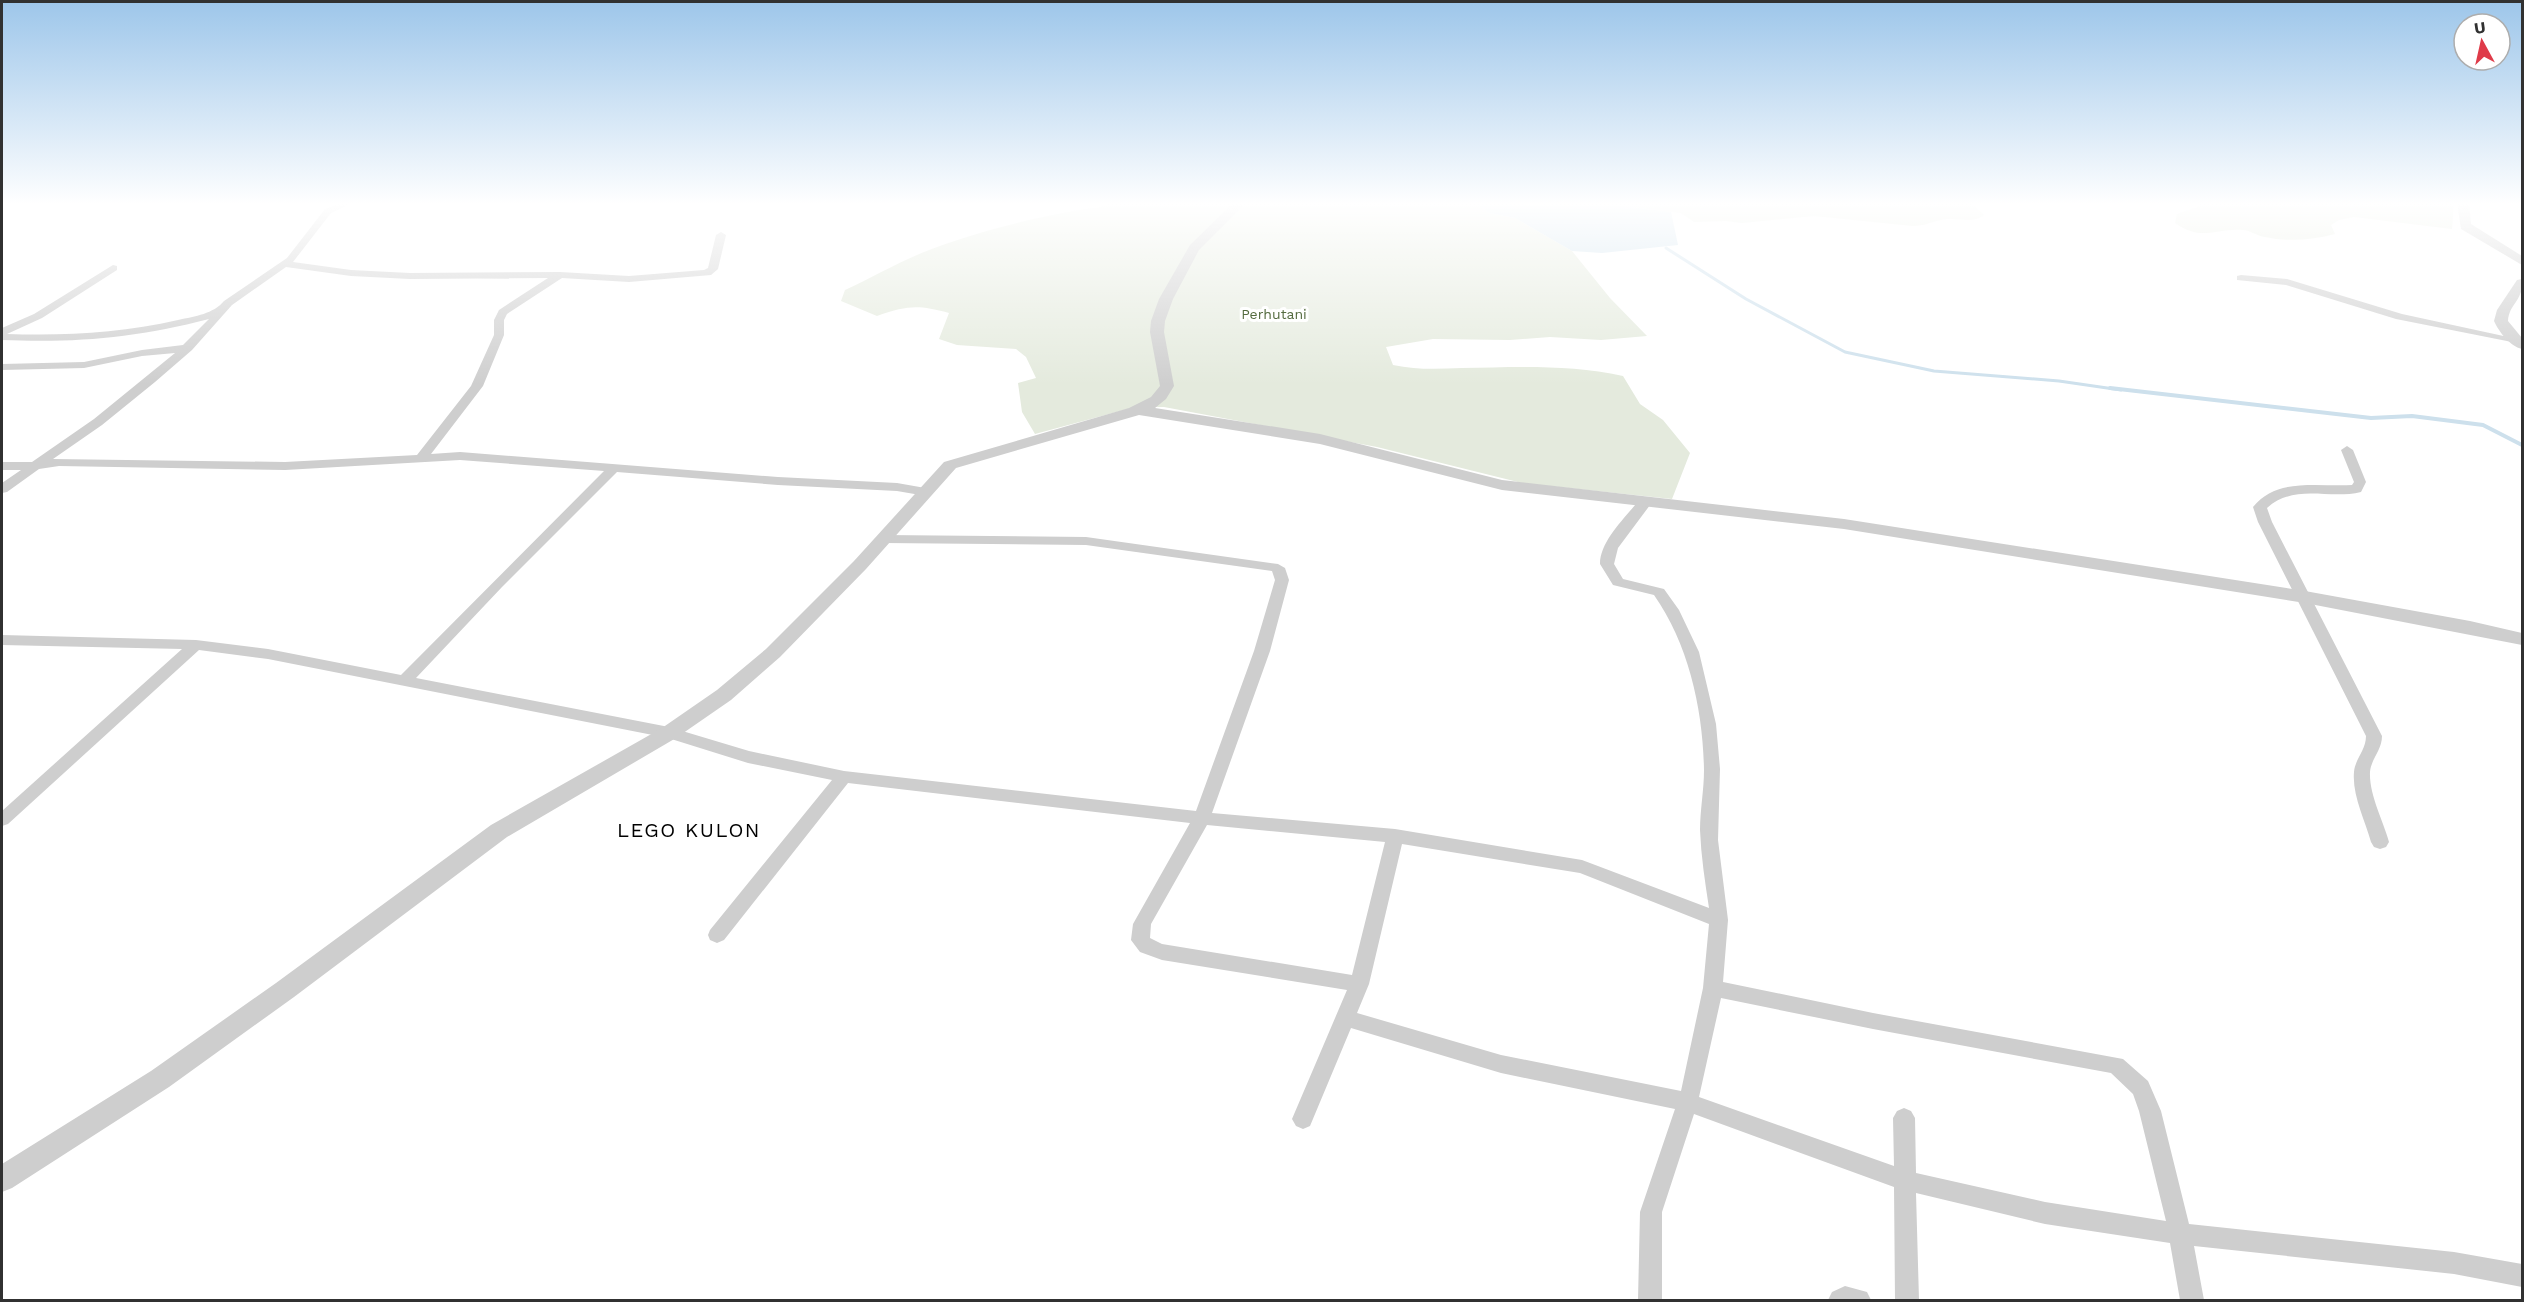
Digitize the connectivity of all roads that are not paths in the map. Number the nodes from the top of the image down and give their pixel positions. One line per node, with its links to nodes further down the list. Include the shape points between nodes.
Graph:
1 (285, 264): 5 (street, via 410,276); 8 (street, via 236,296)
2 (714, 264): 5 (street, via 713,269 704,273 629,279)
3 (1185, 264): 14 (street, via 1158,321 1167,386 1159,398)
4 (113, 268): 9 (street, via 38,316)
5 (560, 275): 16 (street, via 503,312 499,335 477,386)
6 (2241, 278): 11 (street, via 2288,282 2400,317)
7 (2523, 283): 11 (street, via 2499,321)
8 (218, 313): 10 (street, via 177,324 83,338); 12 (street)
9 (2, 332)
10 (2, 337)
11 (2521, 343)
12 (188, 348): 13 (street, via 84,365); 18 (street, via 116,409)
13 (2, 367)
14 (1139, 410): 21 (street, via 954,464); 22 (street, via 1320,439 1502,485)
15 (2347, 450): 24 (street, via 2360,482 2356,489 2295,489 2280,492 2260,507)
16 (422, 457): 18 (street, via 285,466 59,462); 19 (street, via 479,457)
17 (2, 466): 18 (street)
18 (33, 466): 20 (street)
19 (614, 468): 21 (street); 28 (street)
20 (2, 489)
21 (926, 492): 23 (street)
22 (1646, 501): 24 (street, via 1844,525); 35 (street, via 1612,546 1606,562 1618,582 1659,592 1683,630 1696,666 1712,768 1709,830)
23 (884, 539): 29 (street, via 773,653 724,695); 31 (street, via 1086,541 1278,568 1282,580 1262,651)
24 (2305, 597): 25 (street); 34 (street, via 2374,736 2362,777)
25 (2523, 639)
26 (2, 640): 27 (street)
27 (196, 645): 28 (street, via 268,654); 32 (street)
28 (405, 680): 29 (street)
29 (669, 733): 30 (street, via 748,757); 43 (street, via 499,831 160,1078)
30 (844, 777): 31 (street); 36 (street)
31 (1202, 818): 33 (street); 37 (street, via 1142,924 1140,940 1162,952)
32 (2, 820)
33 (1395, 837): 35 (street, via 1582,867); 37 (street)
34 (2380, 842)
35 (1719, 920): 38 (street)
36 (717, 935)
37 (1359, 984): 39 (street)
38 (1713, 988): 40 (street); 45 (street, via 2116,1065 2141,1088 2150,1111)
39 (1345, 1018): 40 (street, via 1501,1064); 42 (street)
40 (1687, 1102): 44 (street); 47 (street, via 1652,1212)
41 (1904, 1118): 44 (street)
42 (1302, 1119)
43 (2, 1179)
44 (1904, 1180): 45 (street, via 2045,1213); 50 (street)
45 (2180, 1234): 46 (street, via 2454,1263); 51 (street)
46 (2523, 1276)
47 (1650, 1300)
48 (1840, 1300): 49 (street)
49 (1859, 1300)
50 (1907, 1300)
51 (2192, 1300)

